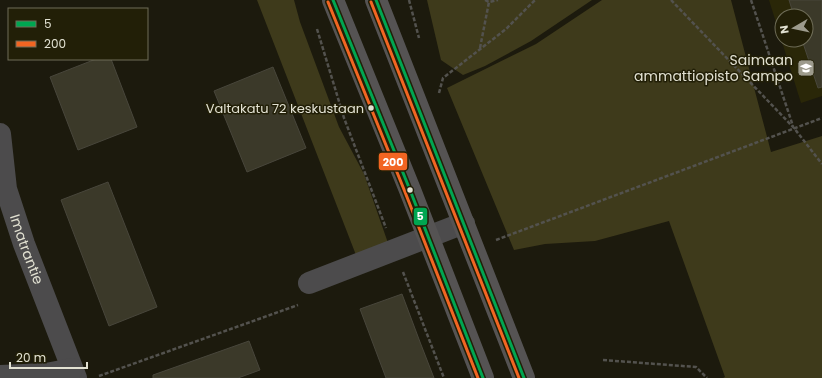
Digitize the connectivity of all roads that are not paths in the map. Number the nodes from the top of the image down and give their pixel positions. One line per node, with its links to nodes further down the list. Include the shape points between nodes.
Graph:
1 (333, 0): 5 (main road)
2 (376, 0): 4 (main road)
3 (0, 134): 7 (street, Imatrantie, via 6,189)
4 (464, 223): 5 (street); 10 (main road)
5 (428, 237): 6 (street); 9 (main road)
6 (309, 283)
7 (72, 370): 8 (street)
8 (0, 376)
9 (483, 378)
10 (524, 378)

